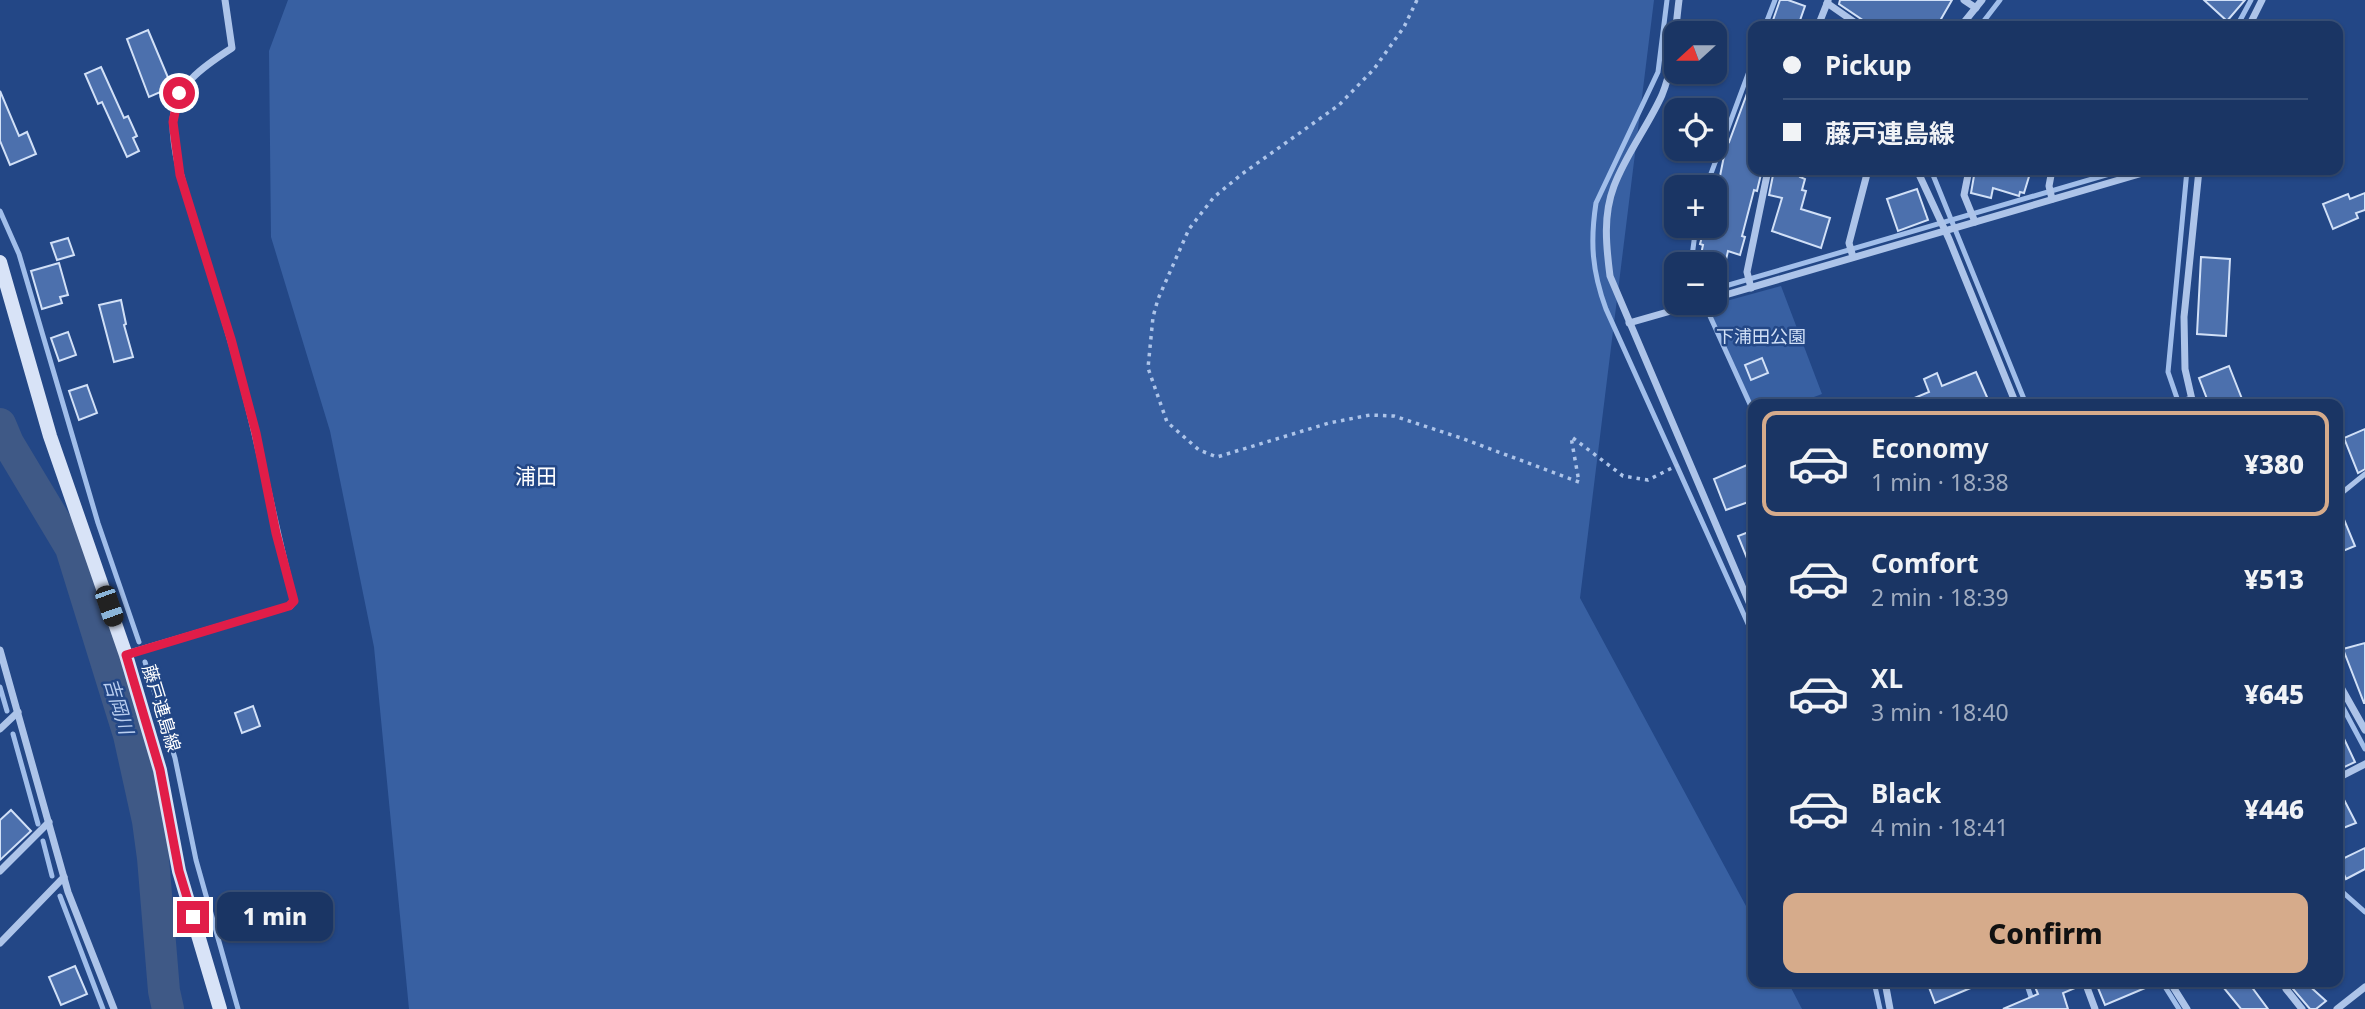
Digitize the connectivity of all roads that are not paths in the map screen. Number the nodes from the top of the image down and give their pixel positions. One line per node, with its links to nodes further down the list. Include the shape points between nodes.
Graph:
1 (225, 0): 35 (street, via 232,48 203,67 179,93 173,122 180,175 231,339 294,601)
2 (1679, 0): 28 (street, via 1662,94 1615,185 1608,209 1605,241 1610,276)
3 (1964, 0): 7 (street)
4 (1982, 0): 7 (street)
5 (2262, 0): 11 (street)
6 (1828, 2): 8 (street); 9 (street)
7 (1976, 8): 10 (street)
8 (1820, 21)
9 (1853, 21)
10 (1965, 21)
11 (2252, 21)
12 (1767, 175): 24 (street, via 1747,272)
13 (1867, 175): 22 (street)
14 (1919, 175): 21 (street)
15 (1968, 175): 20 (street, via 1964,195)
16 (2052, 175): 19 (street)
17 (2133, 175): 19 (street)
18 (2199, 175): 30 (street, via 2185,317)
19 (2051, 195): 20 (street)
20 (1973, 218): 21 (street, via 1961,226)
21 (1944, 227): 22 (street); 29 (street)
22 (1852, 253): 24 (street)
23 (0, 262): 25 (main road, 藤戸連島線)
24 (1750, 282): 26 (street)
25 (3, 283): 35 (main road, 藤戸連島線)
26 (1727, 293)
27 (1664, 313): 28 (street)
28 (1629, 323): 33 (street)
29 (2014, 399)
30 (2189, 399)
31 (2365, 474): 32 (lane)
32 (2343, 492)
33 (1748, 600)
34 (0, 650): 37 (street)
35 (126, 655): 52 (main road, 藤戸連島線, via 160,770 179,871)
36 (2343, 696): 39 (street)
37 (18, 712): 38 (street); 42 (street)
38 (0, 729)
39 (2365, 730)
40 (2365, 764): 41 (street)
41 (2343, 775)
42 (49, 822): 43 (street); 44 (street)
43 (0, 871)
44 (64, 877): 45 (street); 51 (street)
45 (0, 943)
46 (1886, 987): 53 (street)
47 (2087, 987): 54 (street)
48 (2173, 987): 55 (street)
49 (2365, 987): 57 (street)
50 (2286, 989): 56 (street)
51 (114, 1009)
52 (220, 1009)
53 (1890, 1009)
54 (2095, 1009)
55 (2187, 1009)
56 (2302, 1009)
57 (2337, 1009)

